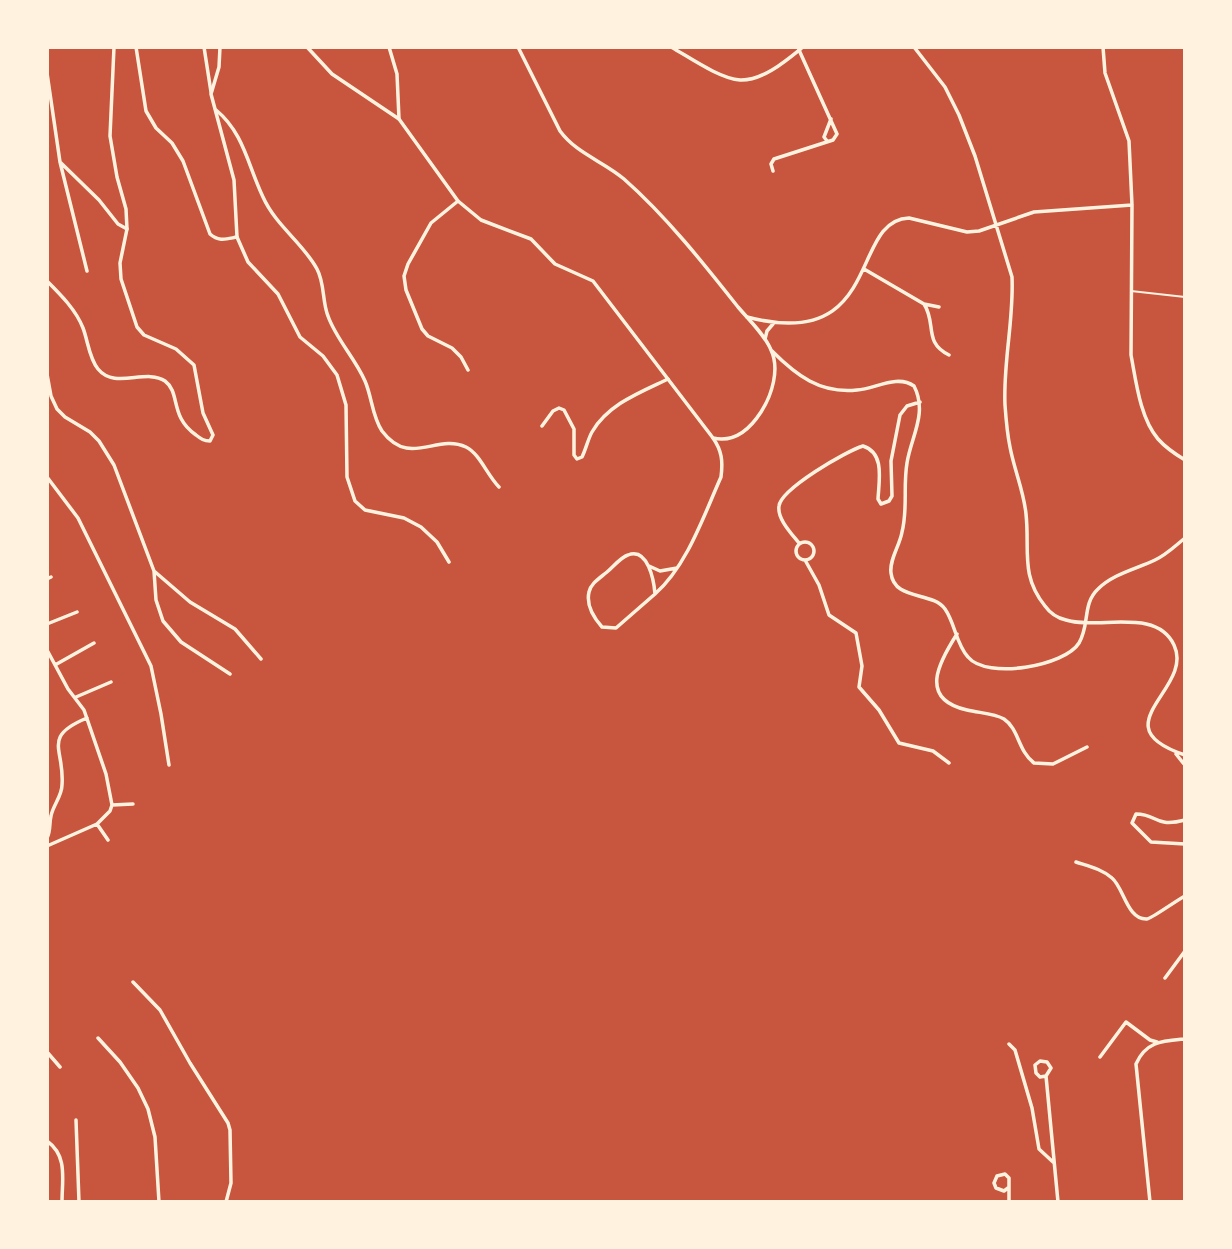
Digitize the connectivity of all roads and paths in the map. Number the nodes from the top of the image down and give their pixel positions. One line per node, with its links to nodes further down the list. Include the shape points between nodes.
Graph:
1 (114, 47): 23 (street, via 110,136)
2 (136, 47): 24 (street, via 146,111 183,161 209,234 223,240)
3 (204, 47): 13 (street)
4 (220, 47): 13 (street)
5 (307, 47): 15 (street, via 332,74)
6 (388, 47): 15 (street, via 397,74)
7 (517, 47): 32 (street, via 569,144 605,165 638,193)
8 (670, 47): 11 (street, via 739,80 771,70)
9 (914, 47): 22 (street, via 945,87 959,115)
10 (1103, 47): 21 (street, via 1105,73 1129,141)
11 (801, 49): 16 (street)
12 (47, 73): 18 (street)
13 (211, 94): 14 (street)
14 (216, 110): 24 (street, via 234,180); 45 (street, via 240,137 270,212 319,272 330,323 362,375 384,433 410,449 464,446 479,458)
15 (399, 119): 20 (street)
16 (831, 119): 17 (street, via 824,137); 17 (street, via 837,134)
17 (827, 141): 19 (street, via 774,159)
18 (60, 162): 23 (street); 26 (street)
19 (773, 171)
20 (458, 201): 37 (street, via 431,223 404,276 422,328 452,348); 39 (street, via 481,220 531,239 555,264 593,281)
21 (1132, 205): 22 (street, via 1034,212); 28 (street)
22 (996, 225): 25 (street, via 967,232 901,219 885,228); 56 (street, via 1012,277 1005,401 1026,514 1029,579 1050,612)
23 (127, 229): 27 (street, via 120,271 134,320 144,335 176,349 194,365 203,413 213,435 210,441 182,423 171,387 163,380 113,378 101,372 78,318)
24 (237, 237): 49 (street, via 248,262 278,294 300,337 337,375 346,405 347,477 355,501 365,510 404,518 421,527)
25 (864, 270): 30 (street); 33 (street, via 842,304 830,313 802,324)
26 (87, 271)
27 (47, 281)
28 (1130, 291): 29 (lane); 43 (street, via 1131,355 1145,415 1157,438)
29 (1185, 297)
30 (924, 304): 31 (street); 36 (street, via 933,342)
31 (939, 307)
32 (745, 316): 33 (street); 34 (street)
33 (774, 324): 34 (street)
34 (764, 341): 35 (street)
35 (771, 350): 40 (street, via 813,384 851,391 901,381 914,386); 42 (street, via 773,383 760,413 731,439)
36 (949, 355)
37 (468, 370)
38 (47, 374): 52 (street, via 57,409 90,432 106,450)
39 (668, 379): 41 (street, via 606,413 577,459 574,429 565,410 553,411); 42 (street)
40 (920, 402): 47 (street, via 907,406 900,415 889,501 881,504 878,499 878,461 863,446 784,495 779,513); 57 (street, via 906,465 903,530 891,575 904,591 942,606)
41 (542, 426)
42 (713, 438): 51 (street, via 721,450 722,477)
43 (1185, 460)
44 (47, 477): 71 (street, via 78,518 151,666)
45 (499, 487)
46 (1185, 538): 56 (street, via 1157,559 1096,590)
47 (799, 543): 48 (street, via 796,554); 48 (street, via 808,542 813,549)
48 (806, 560): 69 (street, via 829,615 859,639 861,691 899,743 933,751)
49 (449, 562)
50 (649, 566): 51 (street, via 660,571); 53 (street); 53 (street, via 636,554 627,555 595,582 589,597 594,618 602,627 616,628)
51 (678, 567): 53 (street)
52 (154, 571): 60 (street, via 190,602 235,629); 62 (street, via 158,611 169,631)
53 (655, 594)
54 (77, 612): 55 (street)
55 (47, 624)
56 (1085, 625): 57 (street, via 1082,639 1065,656 997,670 968,657); 67 (street, via 1146,623 1173,643 1177,663 1147,722 1151,736)
57 (957, 634): 66 (street, via 942,656 936,676 937,688 948,702 1007,721 1022,751 1034,763 1053,764)
58 (94, 643): 61 (street)
59 (47, 650): 61 (street)
60 (261, 659)
61 (55, 665): 64 (street)
62 (230, 674)
63 (111, 682): 64 (street)
64 (76, 697): 65 (street)
65 (87, 718): 73 (street); 76 (street, via 59,737 62,789)
66 (1087, 747)
67 (1175, 752): 68 (street); 70 (street)
68 (1185, 755)
69 (949, 763)
70 (1185, 764)
71 (169, 765)
72 (133, 804): 73 (street)
73 (112, 805): 75 (street)
74 (1185, 820): 78 (street, via 1164,824 1136,814 1132,823 1151,842)
75 (97, 824): 77 (street); 79 (street)
76 (47, 838)
77 (108, 840)
78 (1185, 844)
79 (47, 846)
80 (1076, 862): 81 (street, via 1110,876 1138,917 1155,916)
81 (1185, 896)
82 (1185, 951): 83 (street)
83 (1165, 978)
84 (133, 982): 100 (street, via 160,1010 228,1123 231,1183)
85 (98, 1038): 99 (street, via 120,1062 148,1109 155,1137)
86 (1185, 1039): 87 (street)
87 (1157, 1042): 90 (street, via 1126,1022); 103 (street, via 1136,1064)
88 (1009, 1044): 95 (street, via 1019,1062 1039,1149)
89 (47, 1052): 91 (street)
90 (1100, 1057)
91 (60, 1067)
92 (1046, 1076): 92 (street, via 1050,1066 1040,1061 1036,1073); 95 (street)
93 (76, 1120): 98 (street)
94 (47, 1141): 97 (street, via 61,1156)
95 (1054, 1164): 102 (street)
96 (1009, 1188): 96 (street, via 1011,1180 997,1176 996,1188); 101 (street)
97 (62, 1202)
98 (79, 1202)
99 (159, 1202)
100 (226, 1202)
101 (1009, 1202)
102 (1058, 1202)
103 (1150, 1202)

